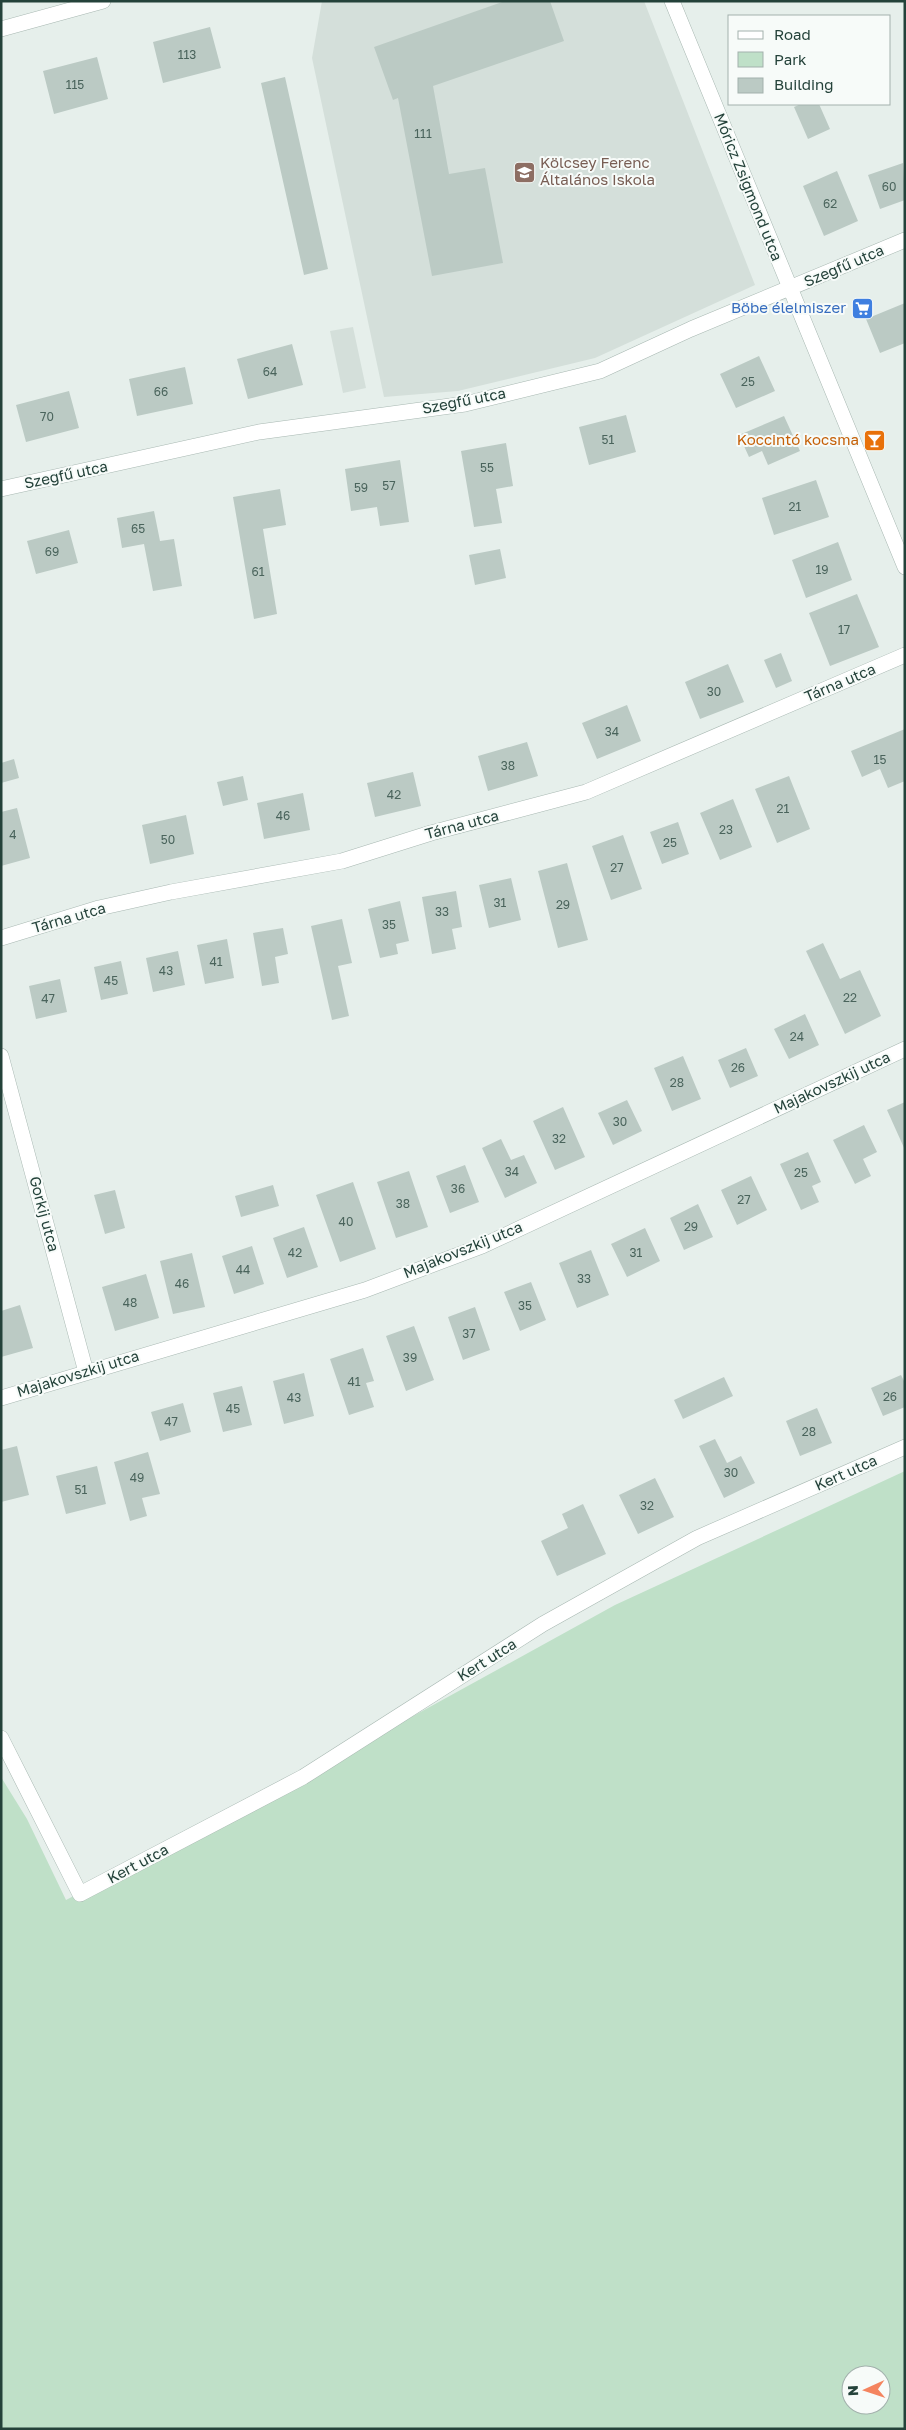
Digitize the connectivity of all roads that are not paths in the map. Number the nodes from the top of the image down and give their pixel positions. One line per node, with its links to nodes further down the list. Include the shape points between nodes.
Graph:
1 (103, 1): 3 (street)
2 (672, 1): 5 (street, Móricz Zsigmond utca)
3 (1, 29)
4 (905, 240): 5 (street, Szegfű utca)
5 (790, 289): 6 (street, Szegfű utca, via 691,329 600,371 464,404 259,432); 7 (street, Móricz Zsigmond utca)
6 (1, 489)
7 (905, 567)
8 (905, 655): 9 (street, Tárna utca, via 586,792 431,833 342,861 99,908)
9 (1, 938)
10 (905, 1049): 12 (street, Majakovszkij utca, via 482,1246 365,1290)
11 (1, 1056): 12 (street, Gorkij utca)
12 (86, 1372): 13 (street, Majakovszkij utca)
13 (1, 1398)
14 (905, 1447): 15 (street, Kert utca, via 696,1538 543,1624 303,1777 80,1894)
15 (1, 1738)

